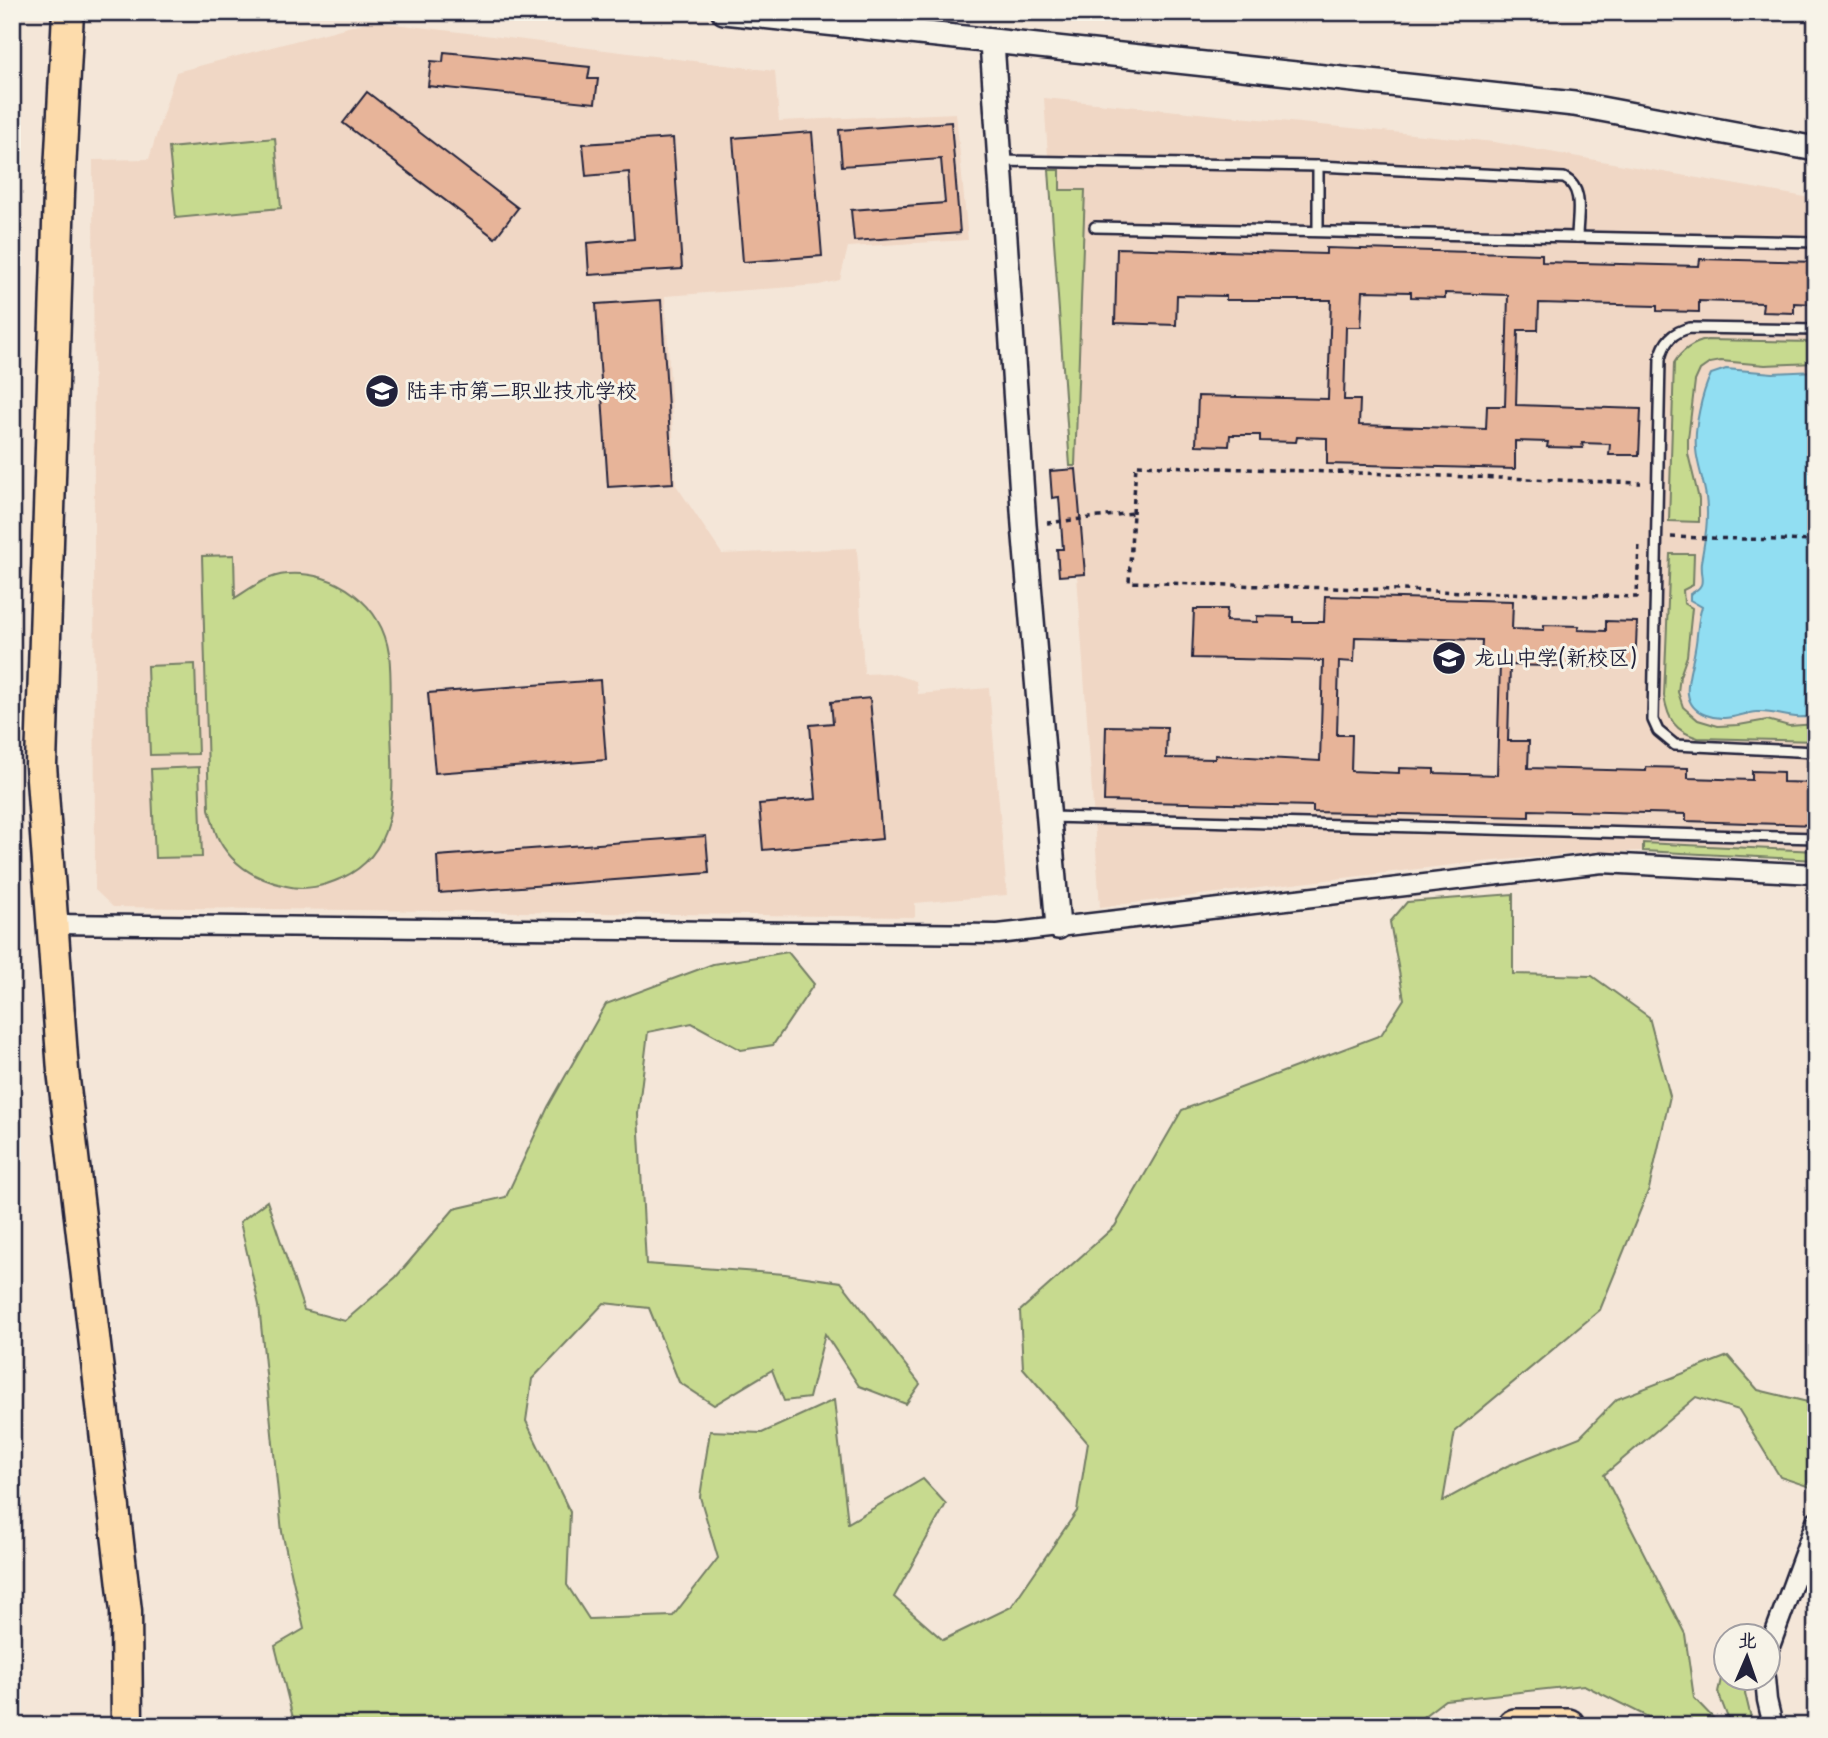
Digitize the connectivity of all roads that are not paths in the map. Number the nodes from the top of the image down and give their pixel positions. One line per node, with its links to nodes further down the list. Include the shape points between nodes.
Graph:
1 (68, 12): 16 (main road, via 41,765)
2 (724, 12): 3 (street)
3 (992, 41): 4 (street, via 1574,104); 5 (street)
4 (1816, 149)
5 (1000, 161): 6 (lane); 13 (street)
6 (1318, 166): 8 (lane); 9 (lane, via 1564,178 1576,188)
7 (1095, 227): 8 (lane)
8 (1318, 231): 9 (lane)
9 (1577, 237): 10 (lane)
10 (1816, 242)
11 (1816, 330): 12 (lane, via 1690,328 1679,331 1663,347 1653,720 1658,731 1675,745)
12 (1816, 752)
13 (1049, 817): 14 (lane); 17 (street)
14 (1816, 838)
15 (1816, 874): 17 (street, via 1602,863)
16 (51, 924): 17 (street, via 999,934); 21 (main road, via 62,1071 126,1611)
17 (1058, 927)
18 (1816, 1521): 19 (street)
19 (1779, 1622)
20 (1766, 1692): 24 (street)
21 (127, 1726)
22 (1515, 1726): 23 (highway)
23 (1568, 1726)
24 (1773, 1726)

